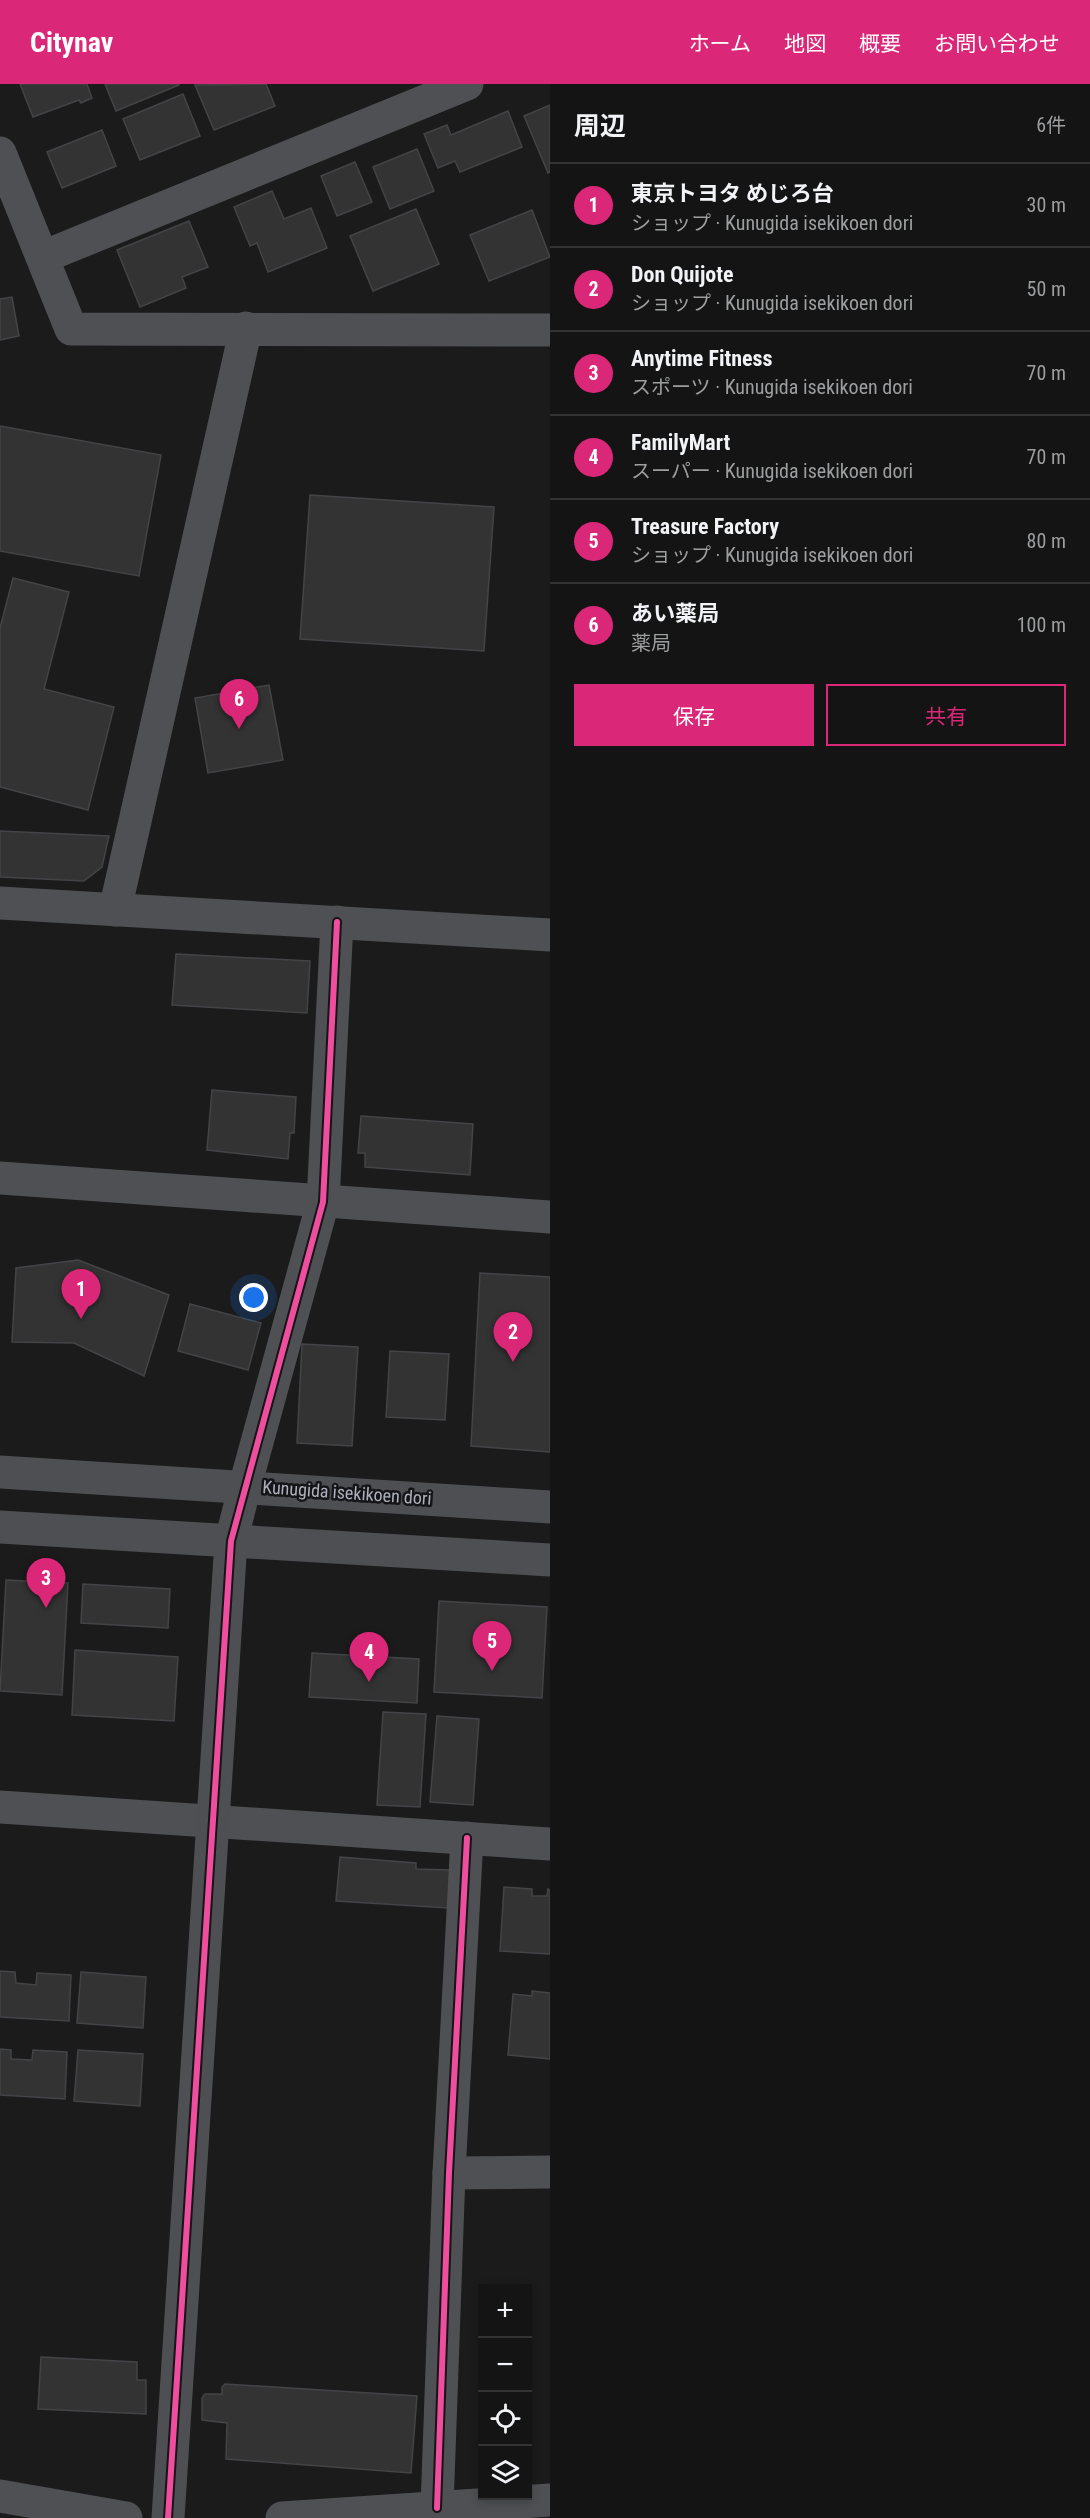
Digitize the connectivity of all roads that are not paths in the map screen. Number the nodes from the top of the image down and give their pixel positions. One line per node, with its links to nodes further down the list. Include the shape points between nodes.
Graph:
1 (467, 84): 3 (street)
2 (0, 153): 3 (street)
3 (43, 257): 4 (street, via 71,329)
4 (246, 328): 5 (street); 7 (street)
5 (550, 330)
6 (0, 903): 7 (street)
7 (115, 910): 8 (street)
8 (337, 922): 9 (street); 11 (street)
9 (550, 935)
10 (0, 1178): 11 (street)
11 (323, 1203): 12 (street); 14 (street)
12 (550, 1217)
13 (0, 1472): 14 (street, Kunugida isekikoen dori)
14 (245, 1486): 15 (street, Kunugida isekikoen dori); 17 (street)
15 (550, 1507)
16 (0, 1527): 17 (street)
17 (231, 1541): 18 (street); 20 (street)
18 (550, 1560)
19 (0, 1807): 20 (street)
20 (213, 1821): 21 (street); 29 (street)
21 (467, 1838): 22 (street); 24 (street)
22 (550, 1844)
23 (550, 2172): 24 (street)
24 (449, 2173): 27 (street)
25 (0, 2496): 28 (street)
26 (550, 2500): 27 (street)
27 (437, 2508): 30 (street)
28 (126, 2518)
29 (168, 2518)
30 (282, 2518)

